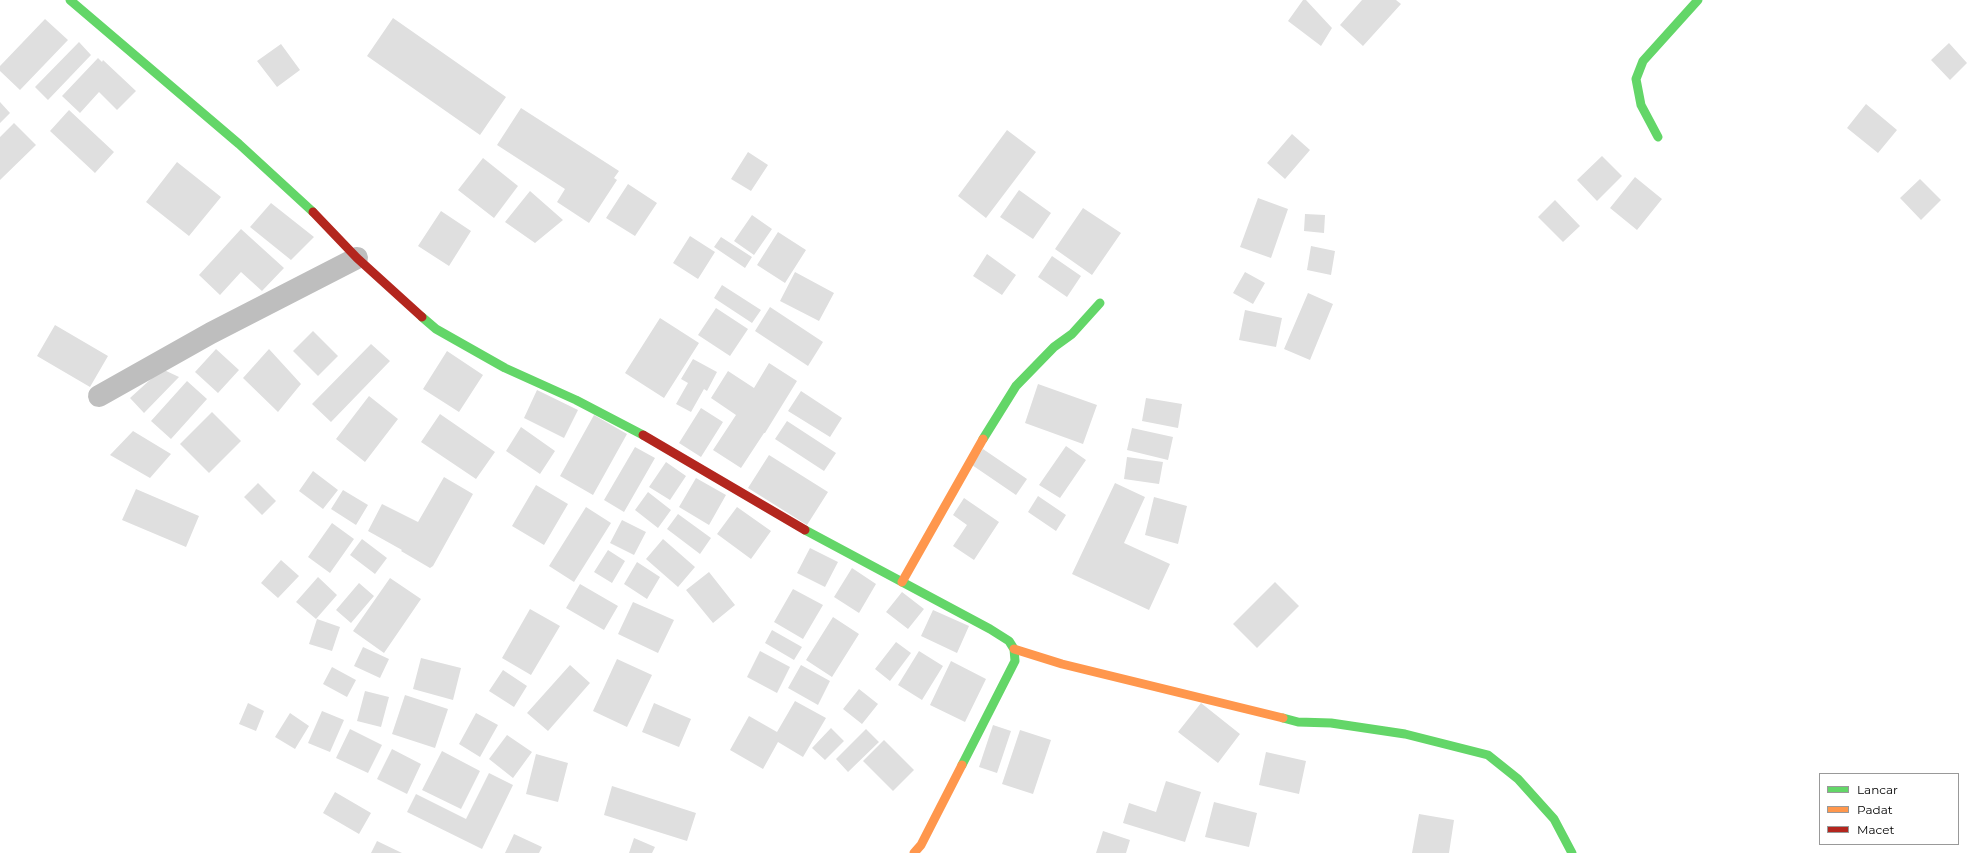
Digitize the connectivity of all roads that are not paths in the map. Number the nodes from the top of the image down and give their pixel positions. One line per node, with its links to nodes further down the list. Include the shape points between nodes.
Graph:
1 (70, 0): 4 (street, via 239,144 310,209)
2 (1698, 0): 3 (street, via 1643,61 1636,79 1641,105)
3 (1658, 137)
4 (357, 258): 6 (street, via 211,332); 7 (street, via 436,329 464,346 505,368 576,400 661,445 808,532)
5 (1100, 303): 7 (street, via 1072,334 1040,360 1016,386 991,425)
6 (99, 396)
7 (902, 582): 8 (street, via 990,629 1009,641)
8 (1014, 649): 9 (street, via 1015,661 921,845); 10 (street, via 1121,679 1298,722 1331,723 1405,734 1488,755 1518,779 1554,819)
9 (914, 853)
10 (1572, 853)

